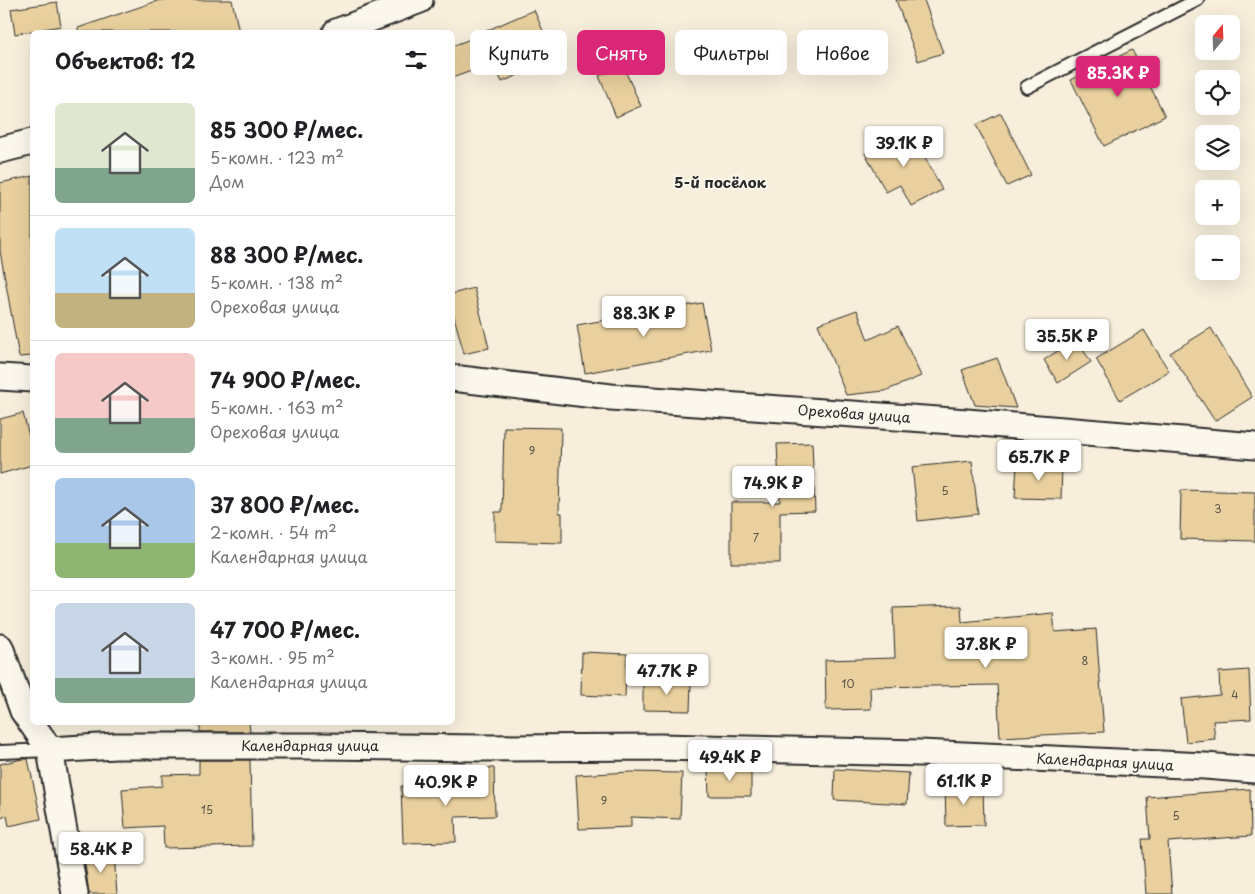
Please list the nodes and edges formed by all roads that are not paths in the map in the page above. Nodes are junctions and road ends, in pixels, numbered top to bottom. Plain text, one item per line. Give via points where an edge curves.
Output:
1 (420, 0) edge
2 (1196, 0) edge
3 (341, 30) edge
4 (1027, 87) dead end
5 (30, 142) edge
6 (0, 150) edge
7 (0, 377) edge
8 (455, 378) edge
9 (30, 379) edge
10 (1255, 446) edge
11 (0, 647) edge
12 (30, 721) edge
13 (33, 725) edge
14 (50, 750) junction
15 (0, 752) edge
16 (1255, 770) edge
17 (75, 894) edge

1 - 3 street
2 - 4 lane
5 - 6 street
7 - 9 street
8 - 10 street, Ореховая улица via 611,397
11 - 12 street via 23,711
13 - 14 street
14 - 15 lane
14 - 16 street, Календарная улица via 116,746 669,748 920,753
14 - 17 street

